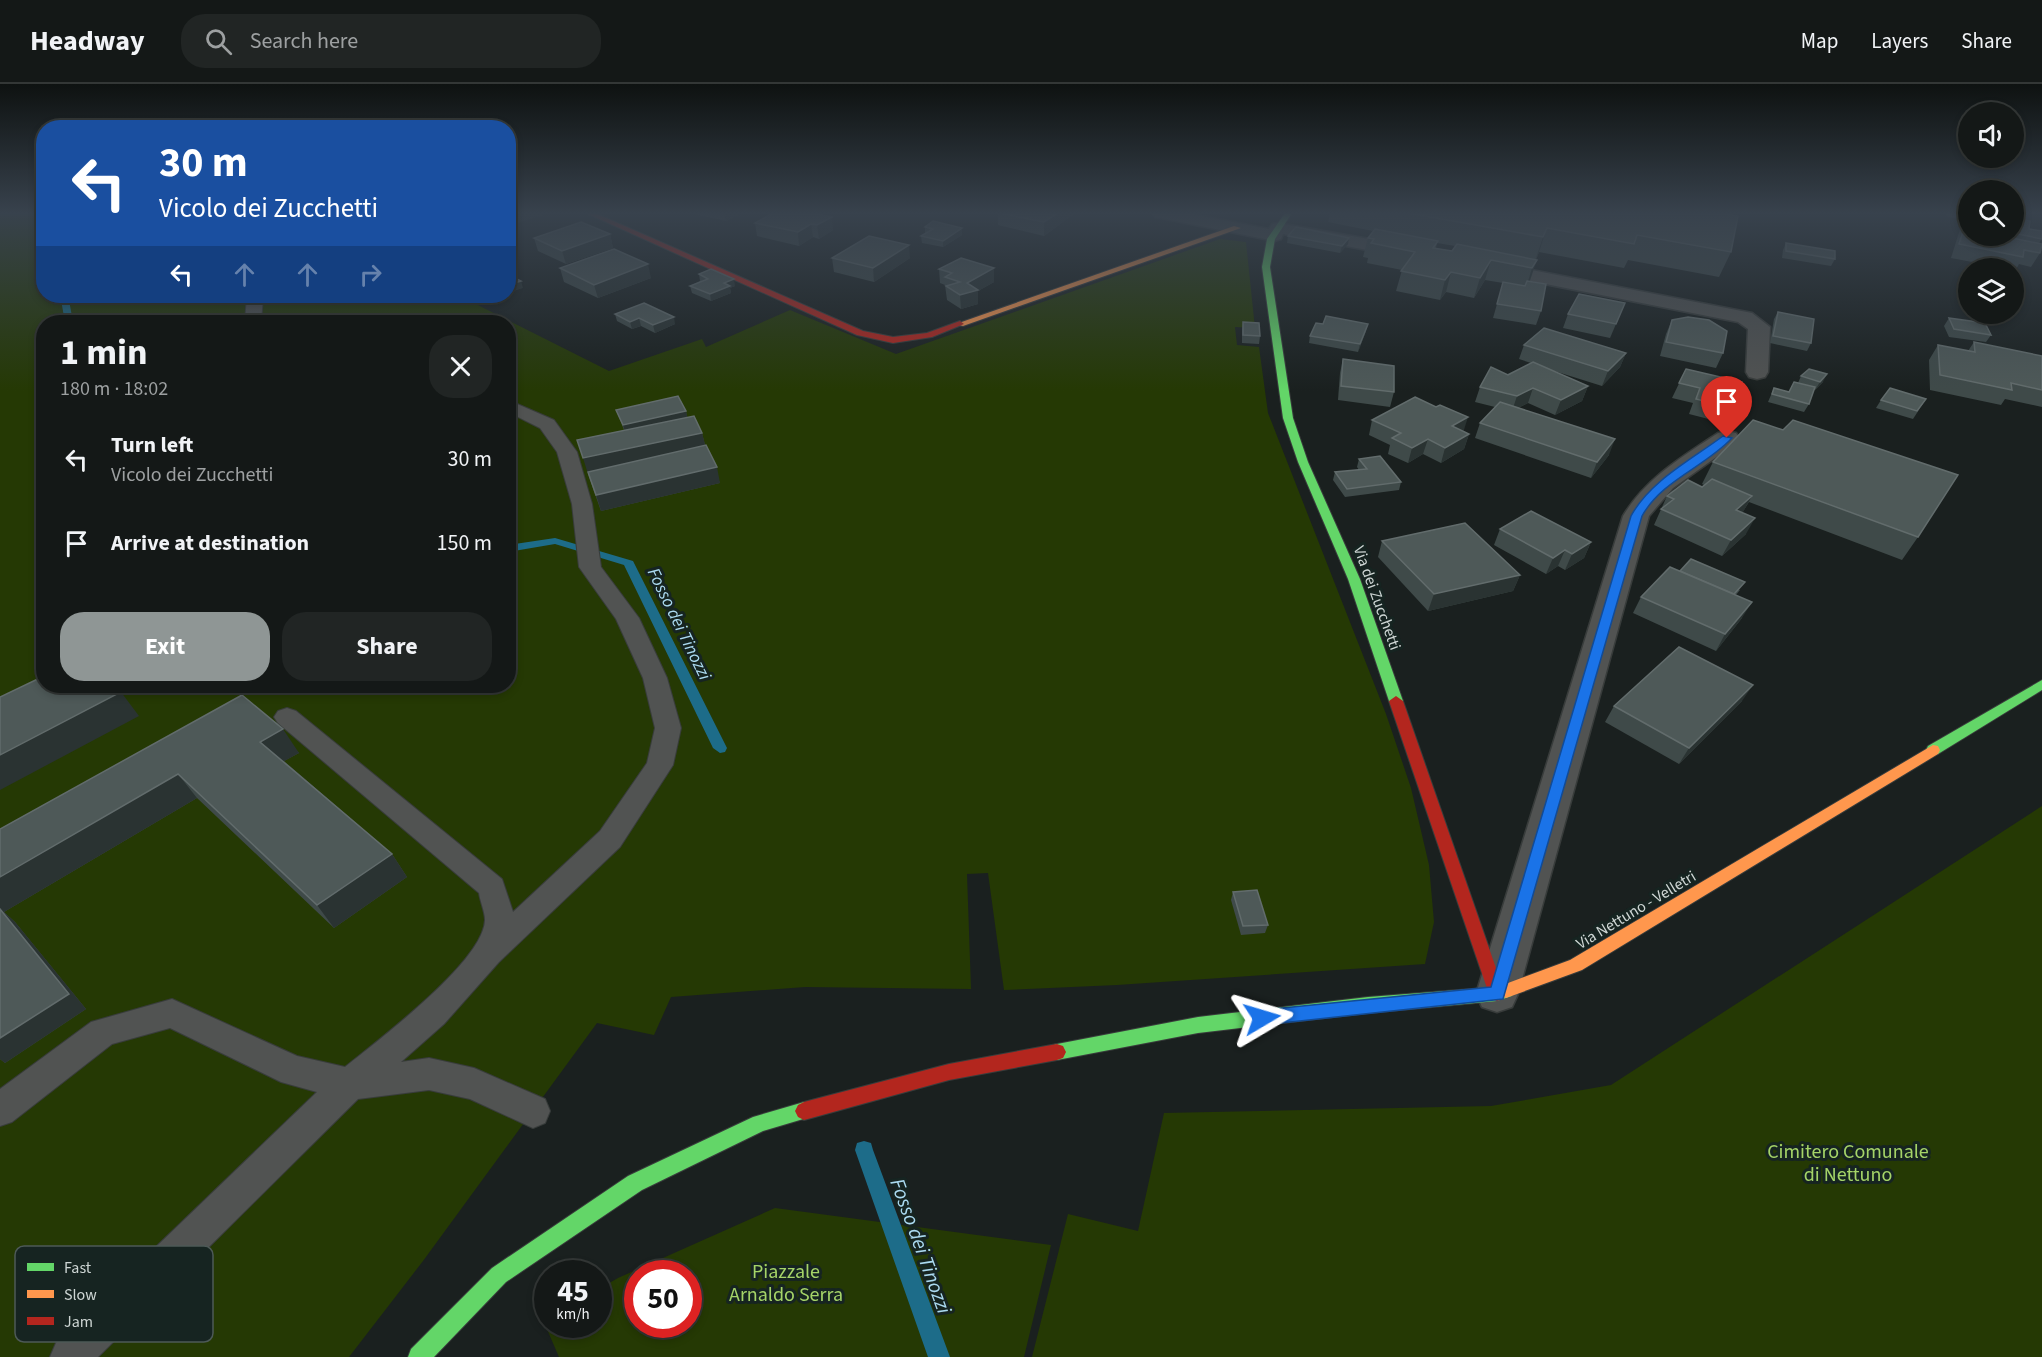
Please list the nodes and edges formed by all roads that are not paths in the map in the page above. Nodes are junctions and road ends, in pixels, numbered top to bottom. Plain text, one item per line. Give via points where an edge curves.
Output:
1 (724, 272) edge
2 (1109, 272) edge
3 (1267, 272) edge
4 (1514, 272) edge
5 (1757, 372) dead end
6 (516, 409) edge
7 (1727, 438) dead end
8 (2042, 684) edge
9 (287, 717) dead end
10 (486, 957) junction
11 (1497, 994) junction
12 (351, 1084) junction
13 (0, 1110) edge
14 (533, 1111) dead end
15 (181, 1246) edge
16 (85, 1342) edge
17 (70, 1357) edge
18 (419, 1357) edge

1 - 2 street via 860,333 893,340 929,335
3 - 11 street, Via dei Zucchetti via 1292,432 1354,579
4 - 5 street via 1745,317 1760,327
6 - 10 lane via 547,424 567,452 582,504 590,567 627,618 655,678 668,728 660,765 610,839
7 - 11 street via 1660,487 1636,516
8 - 11 street, Via Nettuno - Velletri via 1576,965
9 - 10 lane via 492,887 501,921
10 - 12 lane via 433,1014
11 - 18 street, Via Nettuno - Velletri via 1198,1025 949,1072 760,1123 635,1183 499,1275
12 - 13 lane via 293,1071 172,1013 103,1032
12 - 14 lane via 429,1074 474,1084
12 - 15 lane
16 - 17 lane

